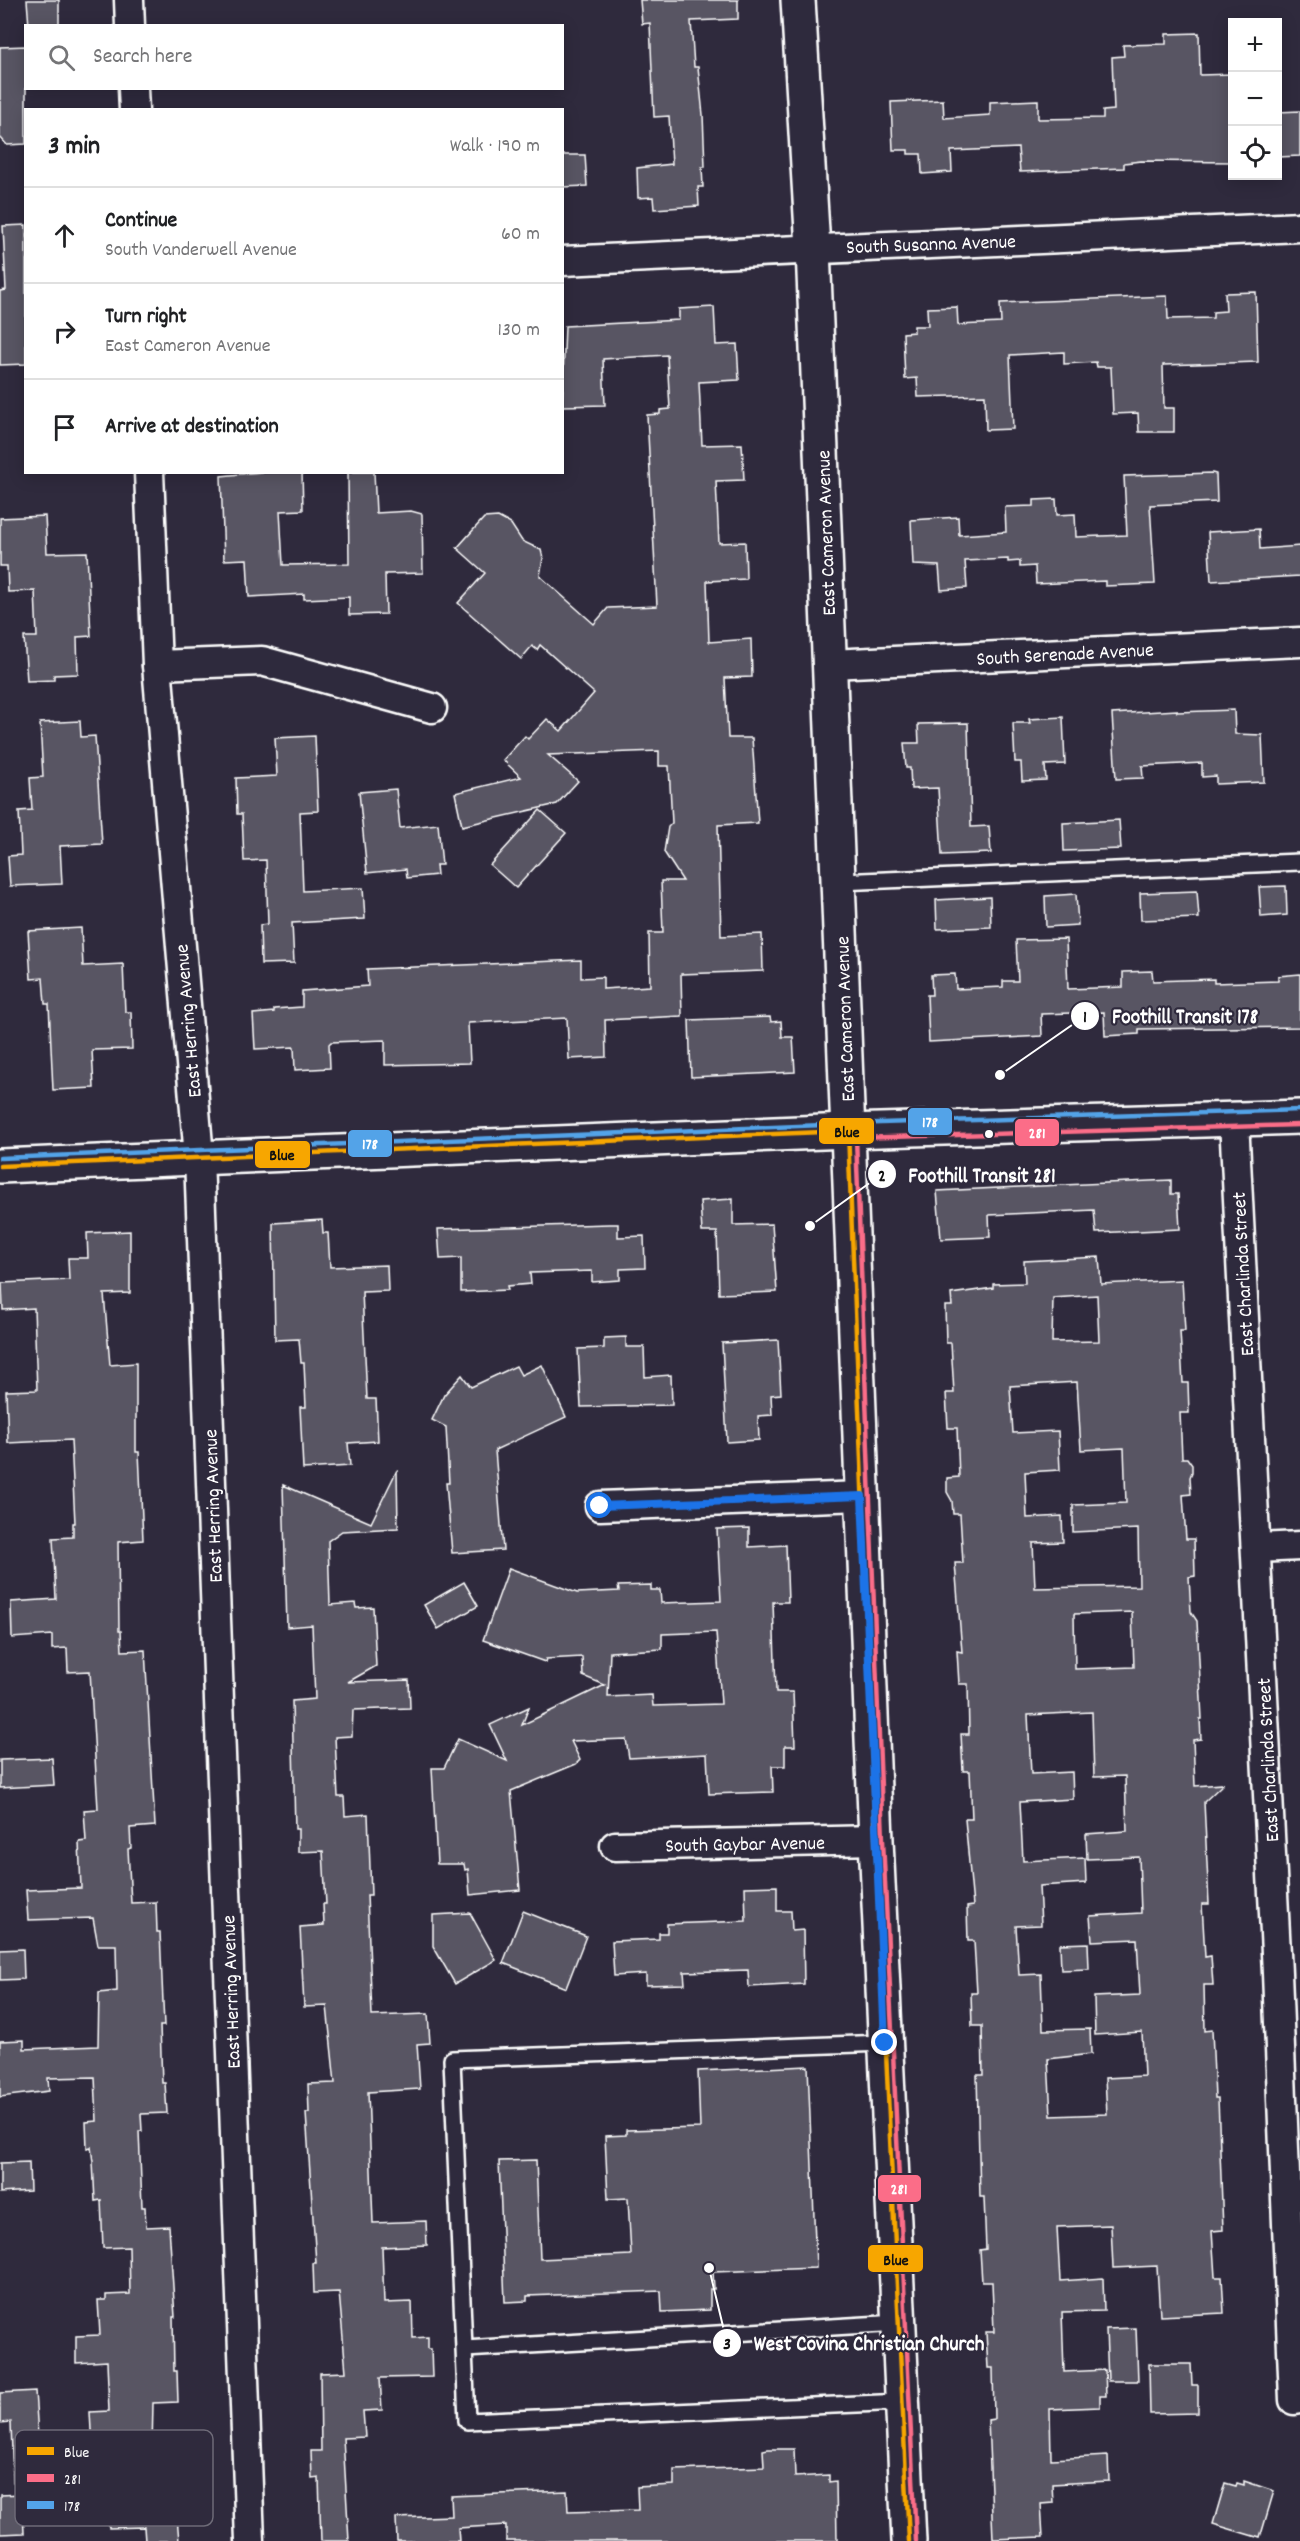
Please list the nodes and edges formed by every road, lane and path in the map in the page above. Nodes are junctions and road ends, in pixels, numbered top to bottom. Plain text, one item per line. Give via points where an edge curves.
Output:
1 (129, 0) edge
2 (798, 0) edge
3 (130, 24) edge
4 (133, 90) edge
5 (134, 108) edge
6 (1300, 227) edge
7 (813, 248) junction
8 (564, 261) edge
9 (149, 474) edge
10 (1300, 642) edge
11 (830, 664) junction
12 (157, 665) junction
13 (432, 708) dead end
14 (1300, 862) edge
15 (838, 882) junction
16 (1300, 1117) edge
17 (1234, 1120) junction
18 (848, 1131) junction
19 (199, 1157) junction
20 (0, 1166) edge
21 (862, 1496) junction
22 (600, 1506) dead end
23 (1300, 1546) edge
24 (1256, 1548) junction
25 (876, 1840) junction
26 (615, 1846) dead end
27 (1288, 1972) edge
28 (885, 2043) junction
29 (899, 2323) junction
30 (465, 2349) junction
31 (1297, 2400) edge
32 (903, 2402) junction
33 (250, 2541) edge
34 (909, 2541) edge

1 - 3 street
2 - 7 main road, East Cameron Avenue
4 - 5 street
6 - 7 street, South Susanna Avenue
7 - 8 street, South Susanna Avenue
7 - 11 main road, East Cameron Avenue
9 - 12 street, East Herring Avenue
10 - 11 street, South Serenade Avenue
11 - 15 main road, East Cameron Avenue
12 - 13 street via 261,661
12 - 19 street, East Herring Avenue
14 - 15 lane
15 - 18 main road, East Cameron Avenue
16 - 17 main road
17 - 18 main road
17 - 24 street, East Charlinda Street
18 - 19 main road
18 - 21 main road, East Cameron Avenue
19 - 20 main road
19 - 33 street, East Herring Avenue
21 - 22 street
21 - 25 main road, East Cameron Avenue
23 - 24 street
24 - 27 street, East Charlinda Street
25 - 26 street, South Gaybar Avenue
25 - 28 main road, East Cameron Avenue
27 - 31 street, East Charlinda Street
28 - 29 main road, East Cameron Avenue
28 - 30 lane via 452,2059
29 - 30 lane
29 - 32 main road, East Cameron Avenue
30 - 32 lane via 467,2421
32 - 34 main road, East Cameron Avenue

